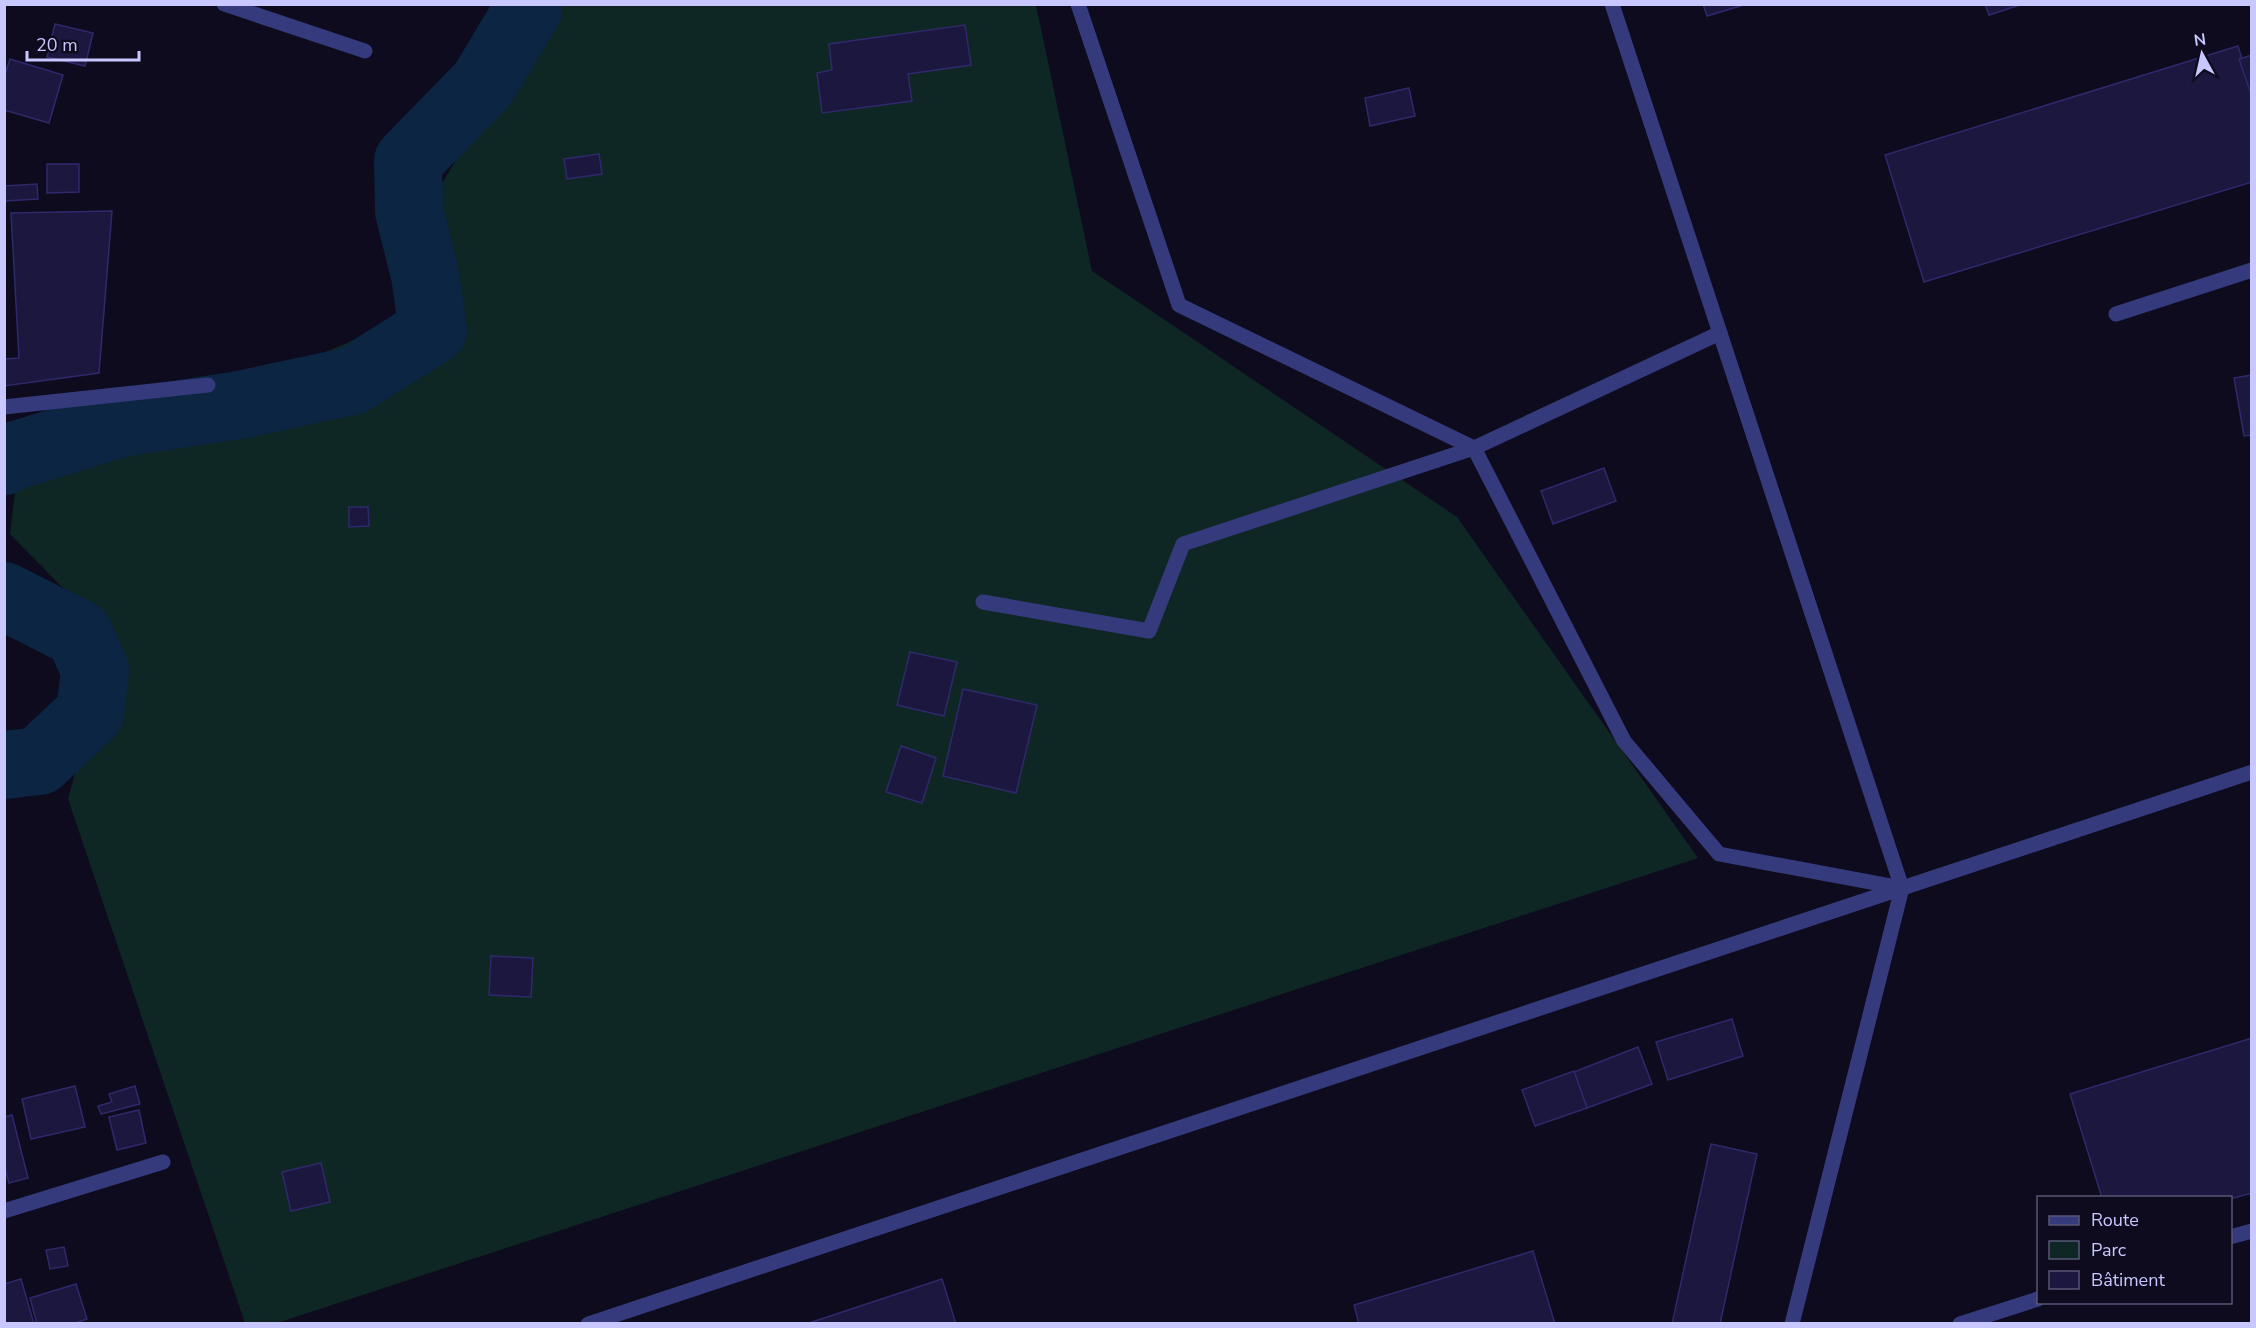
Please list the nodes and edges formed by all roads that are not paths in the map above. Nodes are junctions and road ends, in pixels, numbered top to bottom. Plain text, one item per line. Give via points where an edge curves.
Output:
1 (224, 4) edge
2 (1078, 4) edge
3 (1612, 4) edge
4 (365, 51) dead end
5 (2252, 270) edge
6 (2116, 314) dead end
7 (1720, 333) junction
8 (208, 385) dead end
9 (4, 407) edge
10 (1474, 448) junction
11 (983, 602) dead end
12 (2252, 772) edge
13 (1902, 888) junction
14 (163, 1162) dead end
15 (4, 1211) edge
16 (2252, 1231) edge
17 (2232, 1236) edge
18 (2037, 1299) edge
19 (588, 1323) edge
20 (1792, 1323) edge
21 (1960, 1323) edge

1 - 4 street
2 - 10 street via 1179,305
3 - 7 street
5 - 6 street
7 - 10 street
7 - 13 street
8 - 9 street
10 - 11 street via 1183,544 1149,631
10 - 13 street via 1624,741 1719,854
12 - 13 street
13 - 19 street
13 - 20 street
14 - 15 street
16 - 17 street
18 - 21 street

